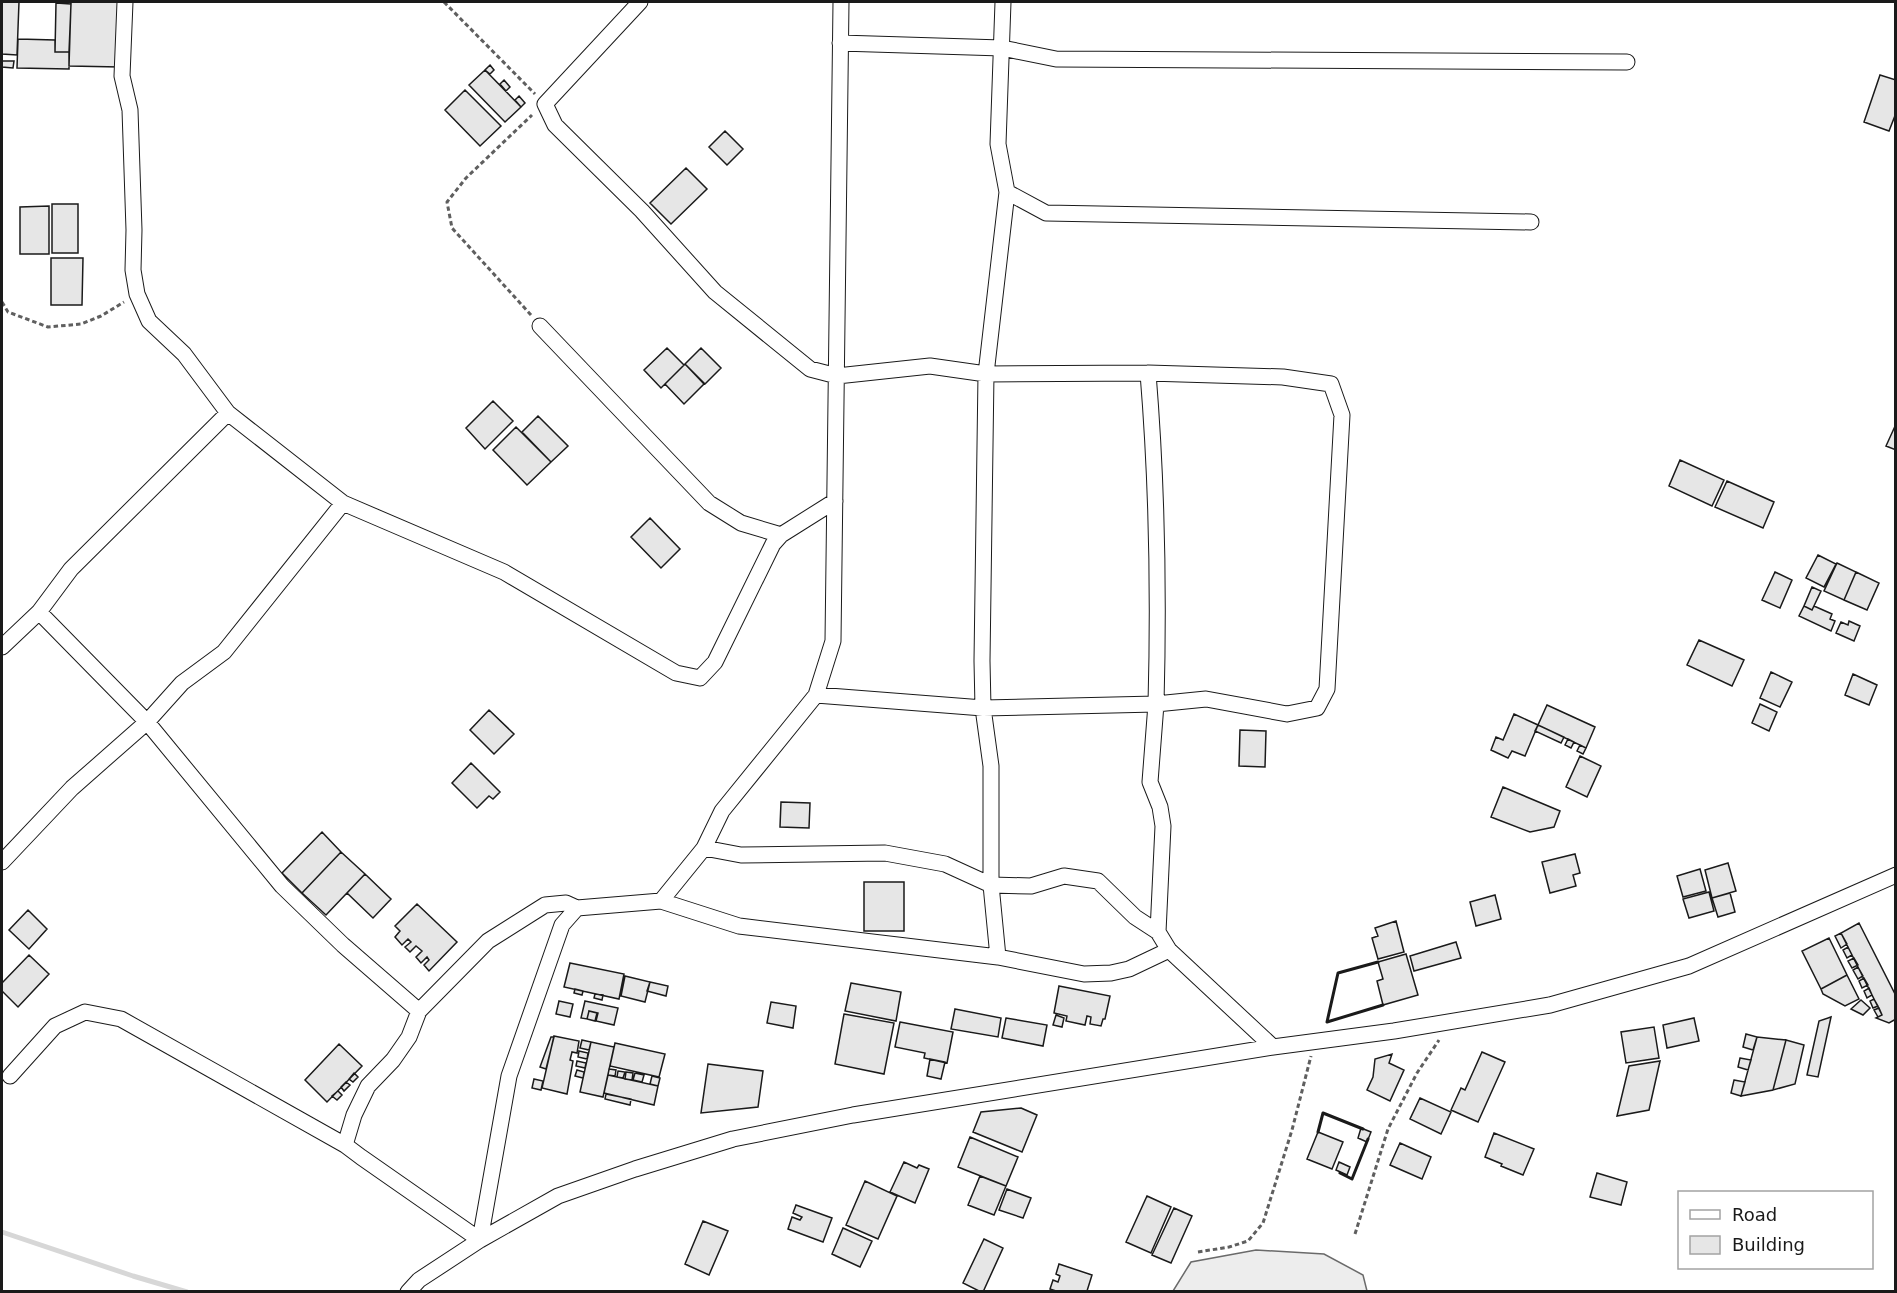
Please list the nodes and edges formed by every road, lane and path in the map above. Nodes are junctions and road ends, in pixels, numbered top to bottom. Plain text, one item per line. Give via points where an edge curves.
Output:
1 (125, 2) edge
2 (444, 2) edge
3 (640, 2) edge
4 (841, 2) edge
5 (1003, 2) edge
6 (840, 43) junction
7 (1002, 48) junction
8 (1627, 62) dead end
9 (545, 104) junction
10 (1007, 192) junction
11 (1531, 222) dead end
12 (137, 294) junction
13 (2, 302) edge
14 (540, 326) joint
15 (1148, 373) junction
16 (986, 374) junction
17 (837, 376) junction
18 (228, 413) junction
19 (835, 501) junction
20 (343, 503) junction
21 (781, 535) junction
22 (39, 612) junction
23 (2, 647) edge
24 (816, 695) junction
25 (1156, 704) junction
26 (983, 708) junction
27 (147, 722) junction
28 (704, 848) junction
29 (2, 862) edge
30 (1896, 875) edge
31 (991, 885) junction
32 (661, 901) junction
33 (577, 908) junction
34 (1158, 932) junction
35 (1169, 950) junction
36 (998, 957) junction
37 (419, 1011) junction
38 (1452, 1021) junction
39 (1315, 1043) junction
40 (1273, 1047) junction
41 (10, 1076) dead end
42 (345, 1145) junction
43 (1355, 1234) dead end
44 (480, 1240) junction
45 (1198, 1252) dead end
46 (408, 1292) edge

1 - 12 street via 122,76 130,110 133,270
2 - 9 path
3 - 9 street
4 - 6 street
5 - 7 street
6 - 7 street
6 - 17 street
7 - 8 street via 1056,59
7 - 10 street via 998,144
9 - 14 path via 466,178 447,202 452,228
9 - 17 street via 555,125 715,291 810,369
10 - 11 street via 1046,213
10 - 16 street
12 - 13 path via 81,324 48,327 8,312
12 - 18 street via 149,321 184,354
14 - 21 street via 709,503 741,523
15 - 16 street
15 - 25 street via 1155,453
15 - 25 street via 1283,377 1332,384 1342,415 1327,689 1317,708 1287,714 1206,699
16 - 17 street via 930,366
16 - 26 street
17 - 19 street
18 - 20 street
18 - 22 street via 71,569
19 - 21 street
19 - 24 street via 833,641
20 - 21 street via 504,572 676,673 700,678 715,662
20 - 27 street via 224,652 183,683
22 - 23 street
22 - 27 street
24 - 26 street
24 - 28 street via 722,811
25 - 26 street
25 - 34 street via 1150,782 1163,825
26 - 31 street via 990,766
27 - 29 street via 72,788
27 - 37 street via 282,886
28 - 31 street via 741,855 885,852 945,864
28 - 32 street
30 - 38 street via 1689,966 1550,1005
31 - 34 street via 1031,886 1064,876 1098,881 1134,917
31 - 36 street
32 - 33 street
32 - 36 street via 739,926
33 - 37 street via 566,903 545,905 488,941
33 - 44 street via 562,925 509,1076
34 - 35 street
35 - 36 street via 1111,973 1084,974
35 - 40 street
37 - 42 street via 409,1037 368,1086
38 - 39 street
38 - 43 path via 1417,1073 1388,1129
39 - 40 street
39 - 45 path via 1263,1223 1248,1241
40 - 44 street via 853,1115 733,1139 558,1196
41 - 42 street via 55,1026 85,1012 121,1019
42 - 44 street
44 - 46 street

